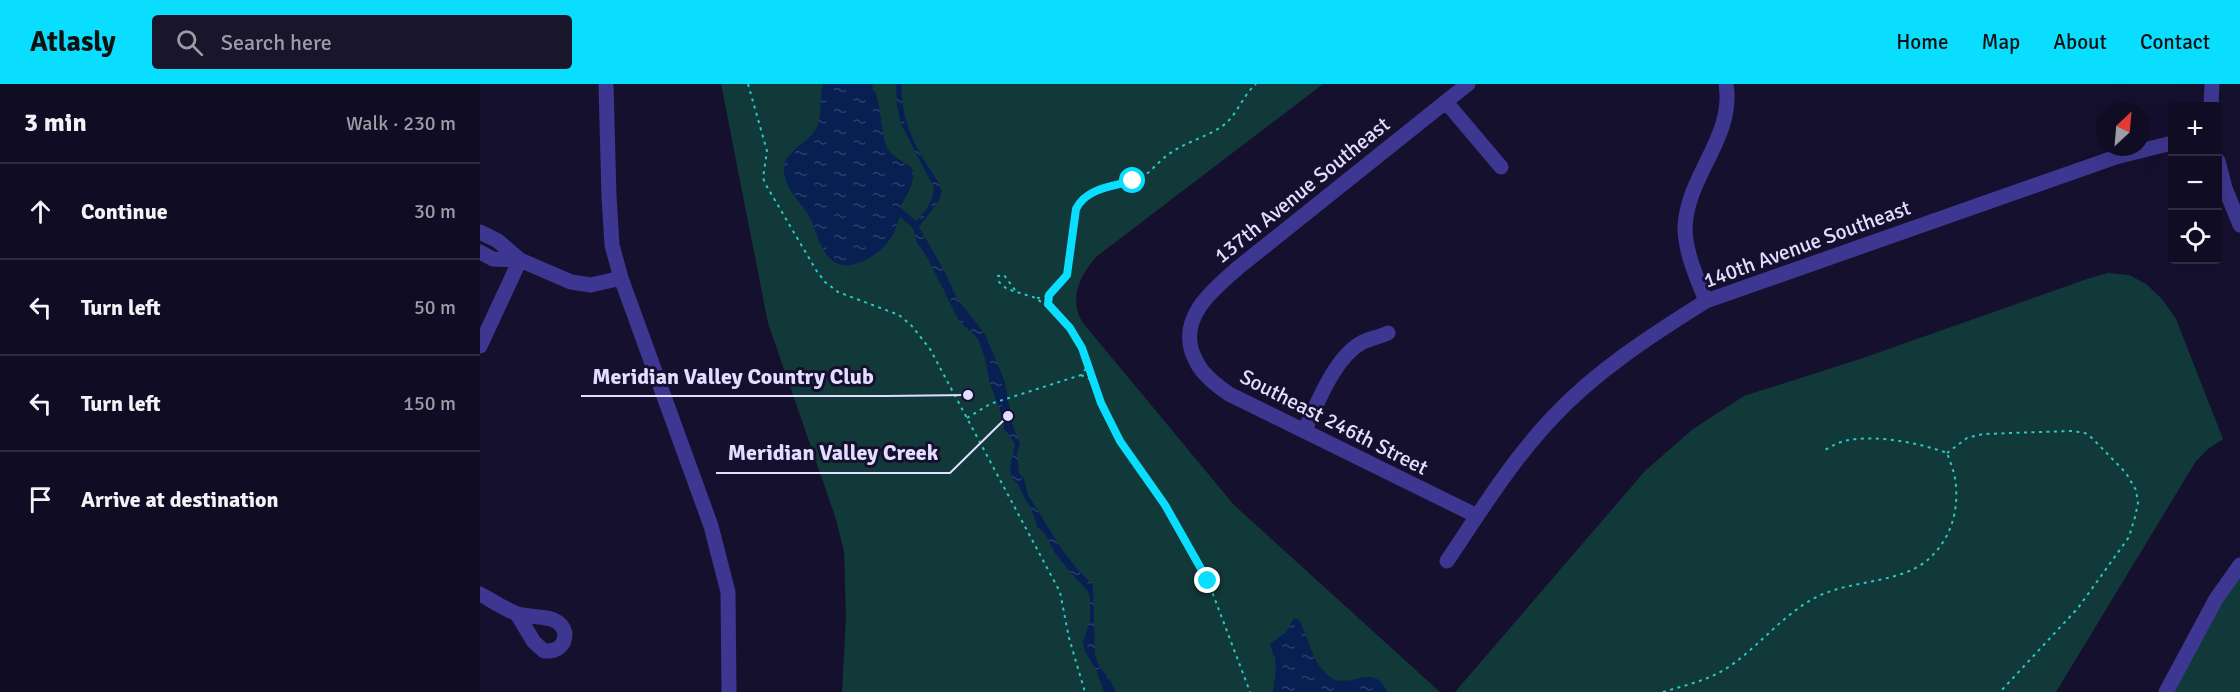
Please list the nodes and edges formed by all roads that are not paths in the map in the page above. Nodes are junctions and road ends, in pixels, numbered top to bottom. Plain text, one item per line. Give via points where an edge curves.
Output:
1 (606, 84) edge
2 (1468, 84) edge
3 (1726, 84) edge
4 (2212, 84) edge
5 (1446, 102) junction
6 (2211, 102) edge
7 (2168, 144) edge
8 (1501, 166) dead end
9 (2222, 178) edge
10 (2240, 225) edge
11 (480, 232) edge
12 (480, 252) edge
13 (520, 260) junction
14 (621, 278) junction
15 (1706, 301) junction
16 (1388, 333) dead end
17 (480, 346) edge
18 (1190, 346) joint
19 (1304, 431) junction
20 (1477, 516) junction
21 (1447, 561) dead end
22 (2240, 565) edge
23 (480, 594) edge
24 (517, 614) dead end
25 (729, 692) edge
26 (2166, 692) edge

1 - 14 street via 612,245
2 - 5 street, 137th Avenue Southeast
3 - 15 street via 1725,118 1695,184 1685,230 1691,264
4 - 6 street
5 - 8 street
5 - 18 street, 137th Avenue Southeast via 1220,284 1194,316
7 - 15 street, 140th Avenue Southeast via 2116,157
9 - 10 street
11 - 13 street
12 - 13 street via 494,259
13 - 14 street via 581,284
13 - 17 street
14 - 25 street via 711,526 728,592
15 - 20 street, 140th Avenue Southeast via 1599,373 1553,417
16 - 19 street via 1360,344 1346,356
18 - 19 street, Southeast 246th Street via 1206,376 1229,394
19 - 20 street, Southeast 246th Street
20 - 21 street, 140th Avenue Southeast
22 - 26 street via 2216,599
23 - 24 street

